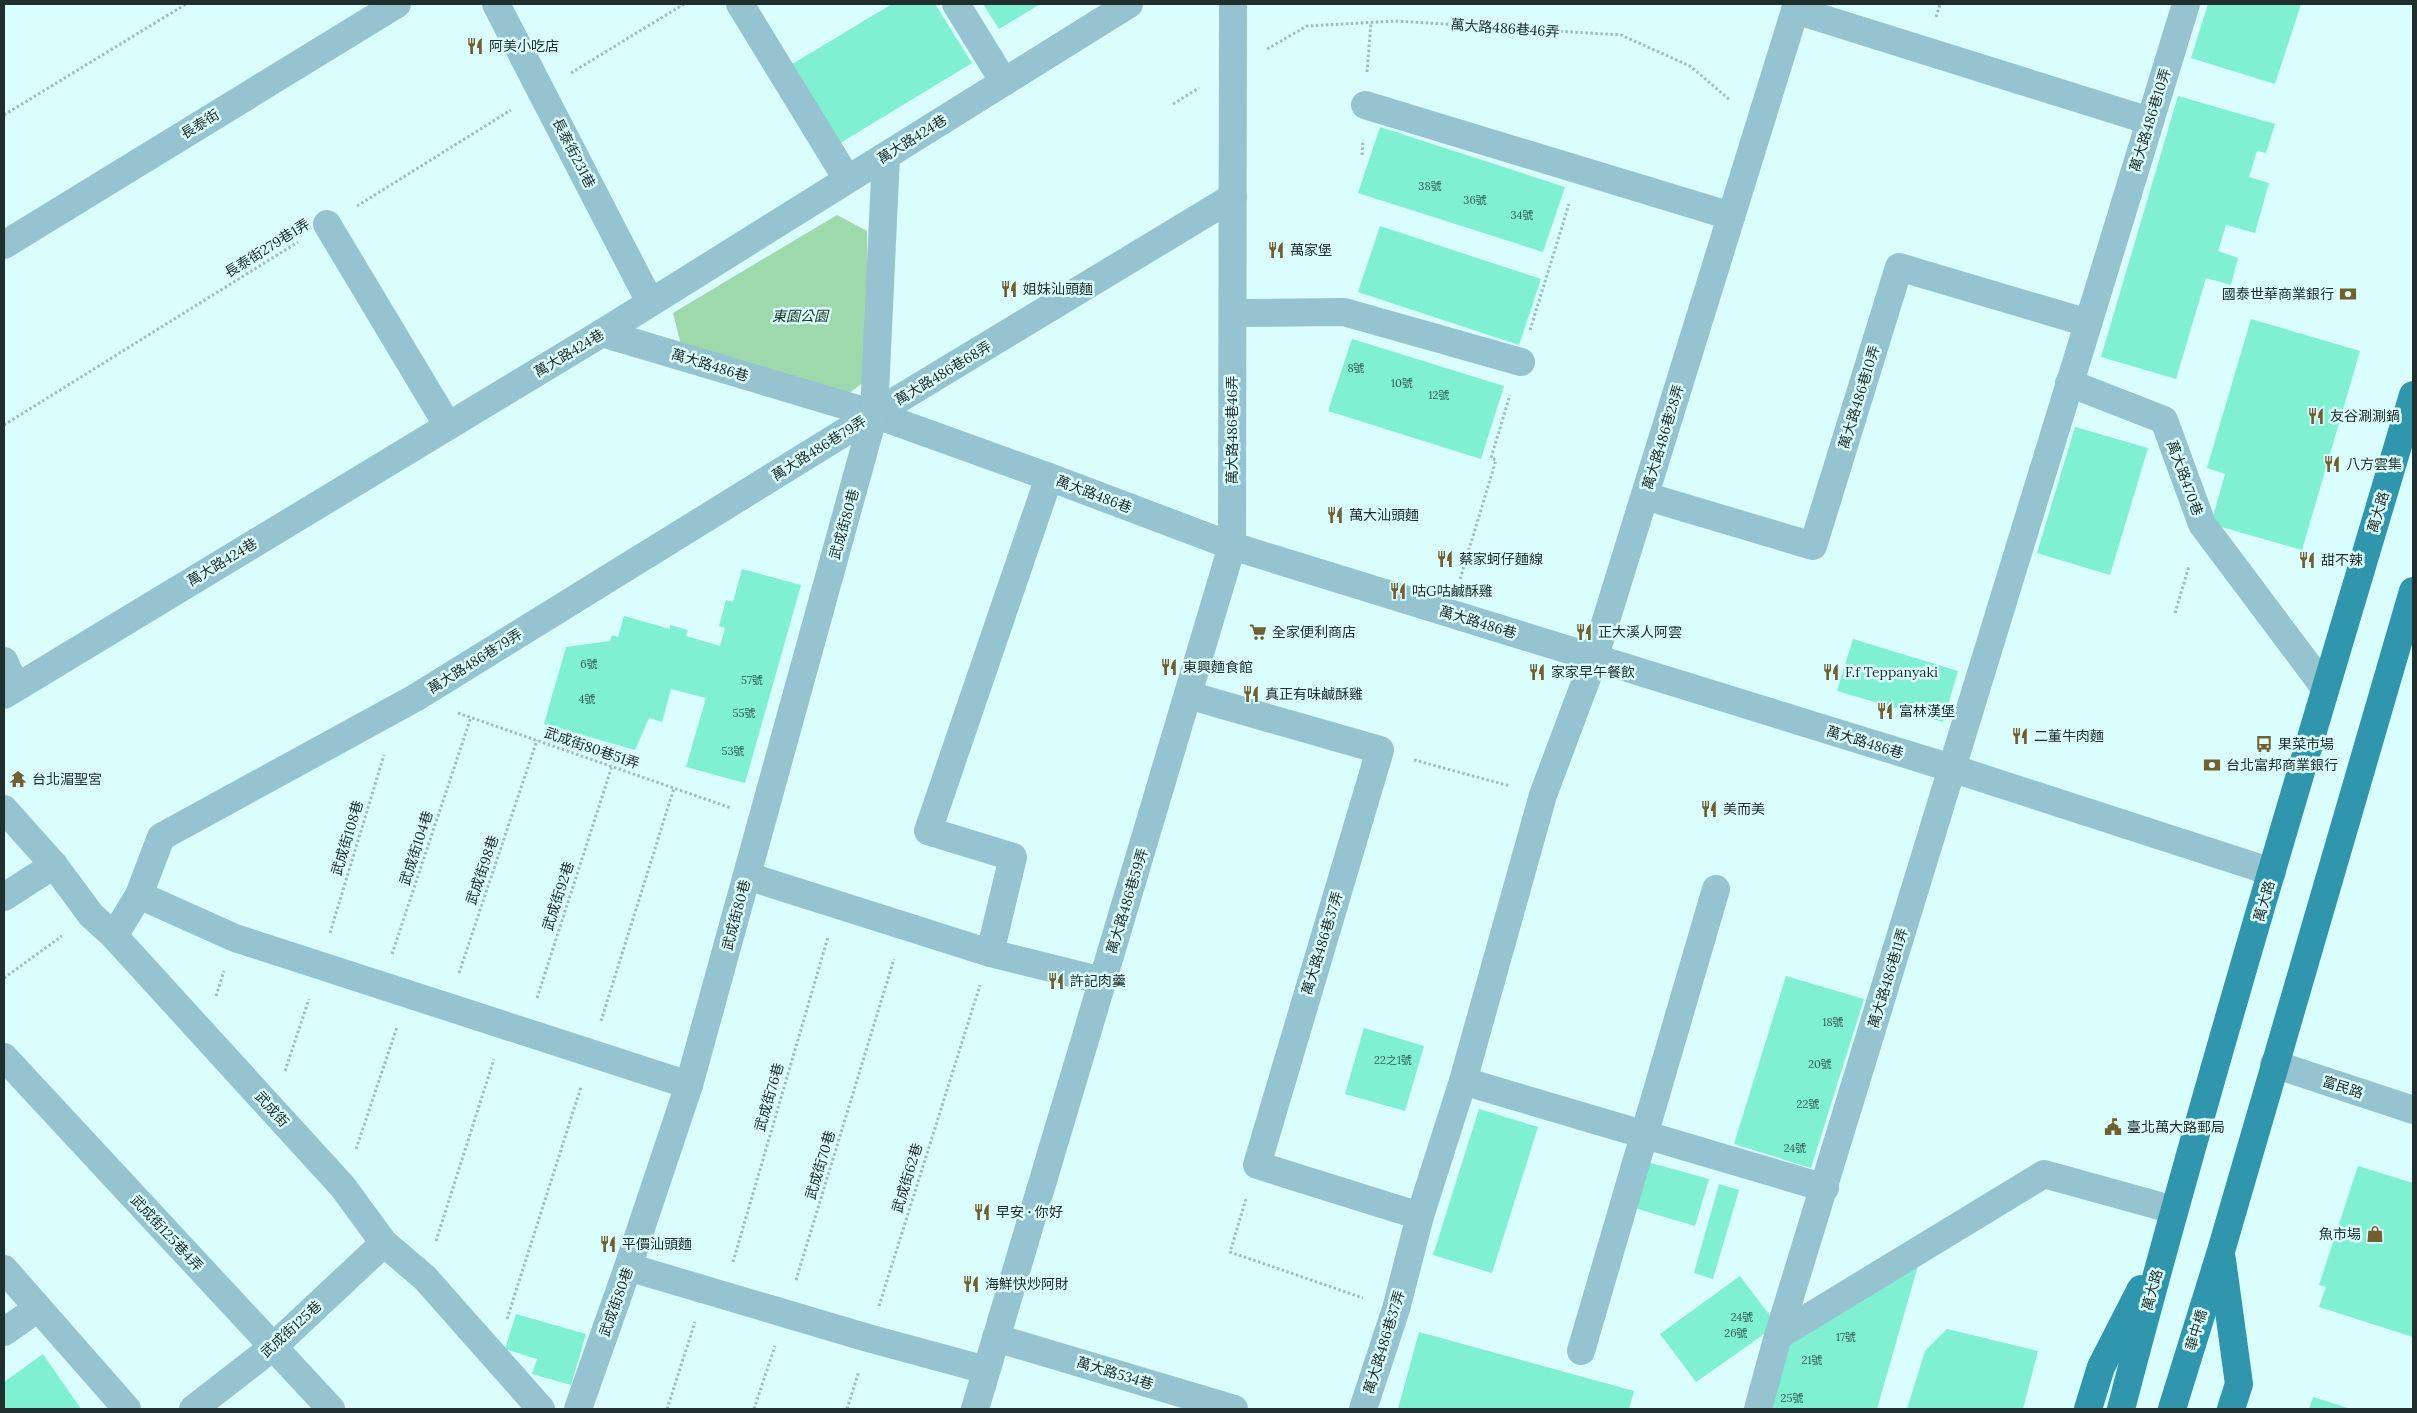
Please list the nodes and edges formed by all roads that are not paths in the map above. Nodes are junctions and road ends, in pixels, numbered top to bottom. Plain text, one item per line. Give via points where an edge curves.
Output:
1 (396, 4) edge
2 (496, 4) edge
3 (740, 4) edge
4 (956, 4) edge
5 (1129, 4) edge
6 (1233, 4) edge
7 (2186, 4) edge
8 (1796, 7) edge
9 (1004, 82) junction
10 (1365, 105) dead end
11 (2150, 121) junction
12 (886, 156) junction
13 (847, 179) junction
14 (1233, 197) junction
15 (1731, 216) junction
16 (327, 224) road end
17 (4, 245) edge
18 (650, 302) junction
19 (1233, 313) junction
20 (2088, 323) junction
21 (602, 333) junction
22 (1521, 362) road end
23 (2069, 383) junction
24 (2413, 395) edge
25 (874, 414) junction
26 (448, 426) junction
27 (1049, 477) junction
28 (1645, 496) junction
29 (1232, 546) junction
30 (2413, 591) edge
31 (1594, 659) junction
32 (4, 661) edge
33 (2325, 688) junction
34 (10, 691) edge
35 (1188, 695) junction
36 (1951, 768) junction
37 (4, 809) edge
38 (54, 865) junction
39 (2272, 872) junction
40 (747, 876) junction
41 (1716, 889) dead end
42 (139, 895) junction
43 (4, 897) edge
44 (114, 936) junction
45 (990, 953) junction
46 (1103, 981) junction
47 (4, 1057) edge
48 (2274, 1064) junction
49 (1463, 1081) junction
50 (689, 1085) junction
51 (2413, 1110) edge
52 (1643, 1134) junction
53 (1825, 1188) junction
54 (2174, 1210) junction
55 (1420, 1216) junction
56 (2165, 1241) junction
57 (384, 1243) junction
58 (2221, 1251) junction
59 (628, 1268) junction
60 (4, 1269) edge
61 (38, 1308) junction
62 (4, 1332) edge
63 (1778, 1336) junction
64 (996, 1338) junction
65 (274, 1347) junction
66 (1581, 1351) dead end
67 (986, 1370) junction
68 (126, 1409) edge
69 (193, 1409) edge
70 (331, 1409) edge
71 (541, 1409) edge
72 (578, 1409) edge
73 (975, 1409) edge
74 (1234, 1409) edge
75 (1363, 1409) edge
76 (1758, 1409) edge
77 (2088, 1409) edge
78 (2121, 1409) edge
79 (2172, 1409) edge
80 (2231, 1409) edge

1 - 17 street, 長泰街
2 - 18 street, 長泰街231巷
3 - 13 street
4 - 9 street
5 - 9 street, 萬大路424巷
6 - 14 street, 萬大路486巷46弄
7 - 11 street, 萬大路486巷10弄
8 - 11 street
8 - 15 street, 萬大路486巷28弄
9 - 12 street, 萬大路424巷
10 - 15 street
11 - 20 street, 萬大路486巷10弄
12 - 13 street, 萬大路424巷
12 - 25 street, 萬大路486巷68弄
13 - 18 street, 萬大路424巷
14 - 19 street, 萬大路486巷46弄
14 - 25 street, 萬大路486巷68弄
15 - 28 street, 萬大路486巷28弄
16 - 26 street
18 - 21 street, 萬大路424巷
19 - 22 street via 1344,312
19 - 29 street, 萬大路486巷46弄
20 - 23 street, 萬大路486巷10弄
20 - 28 street, 萬大路486巷10弄 via 1900,267 1813,546
21 - 25 street, 萬大路486巷
21 - 26 street, 萬大路424巷
23 - 33 street, 萬大路470巷 via 2164,420 2202,524
23 - 36 street, 萬大路486巷10弄
24 - 33 main road, 萬大路
25 - 27 street, 萬大路486巷
25 - 40 street, 武成街80巷
25 - 42 street, 萬大路486巷79弄 via 415,698 161,836
26 - 34 street, 萬大路424巷
27 - 29 street, 萬大路486巷
27 - 45 street via 928,831 1014,857
28 - 31 street, 萬大路486巷28弄
29 - 31 street, 萬大路486巷
29 - 35 street, 萬大路486巷59弄
30 - 48 main road
31 - 36 street, 萬大路486巷
31 - 49 street, 萬大路486巷37弄 via 1543,796
32 - 34 street
33 - 39 main road, 萬大路
35 - 46 street, 萬大路486巷59弄
35 - 55 street, 萬大路486巷37弄 via 1380,750 1257,1165
36 - 39 street, 萬大路486巷
36 - 53 street, 萬大路486巷11弄
37 - 38 street, 武成街
38 - 43 street
38 - 44 street, 武成街 via 91,915
39 - 54 main road, 萬大路
40 - 45 street
40 - 50 street, 武成街80巷
41 - 52 street
42 - 44 street, 萬大路486巷79弄
42 - 50 street via 235,938
44 - 57 street, 武成街 via 343,1187
45 - 46 street
46 - 64 street, 萬大路486巷59弄
47 - 65 street, 武成街125巷4弄
48 - 51 street, 富民路
48 - 58 main road
49 - 52 street
49 - 55 street, 萬大路486巷37弄
50 - 59 street, 武成街80巷
52 - 53 street
52 - 66 street
53 - 63 street, 萬大路486巷11弄
54 - 56 main road, 萬大路
54 - 63 street via 2044,1174
55 - 75 street, 萬大路486巷37弄 via 1396,1309
56 - 77 main road via 2101,1367
56 - 78 main road, 萬大路
57 - 65 street, 武成街125巷
57 - 71 street, 武成街 via 425,1278
58 - 79 main road, 華中橋
58 - 80 main road via 2239,1384
59 - 67 street
59 - 72 street, 武成街80巷
60 - 61 street
61 - 62 street
61 - 68 street
63 - 76 street, 萬大路486巷11弄
64 - 67 street, 萬大路486巷59弄
64 - 74 street, 萬大路534巷
65 - 69 street, 武成街125巷
65 - 70 street, 武成街125巷4弄
67 - 73 street, 萬大路486巷59弄

